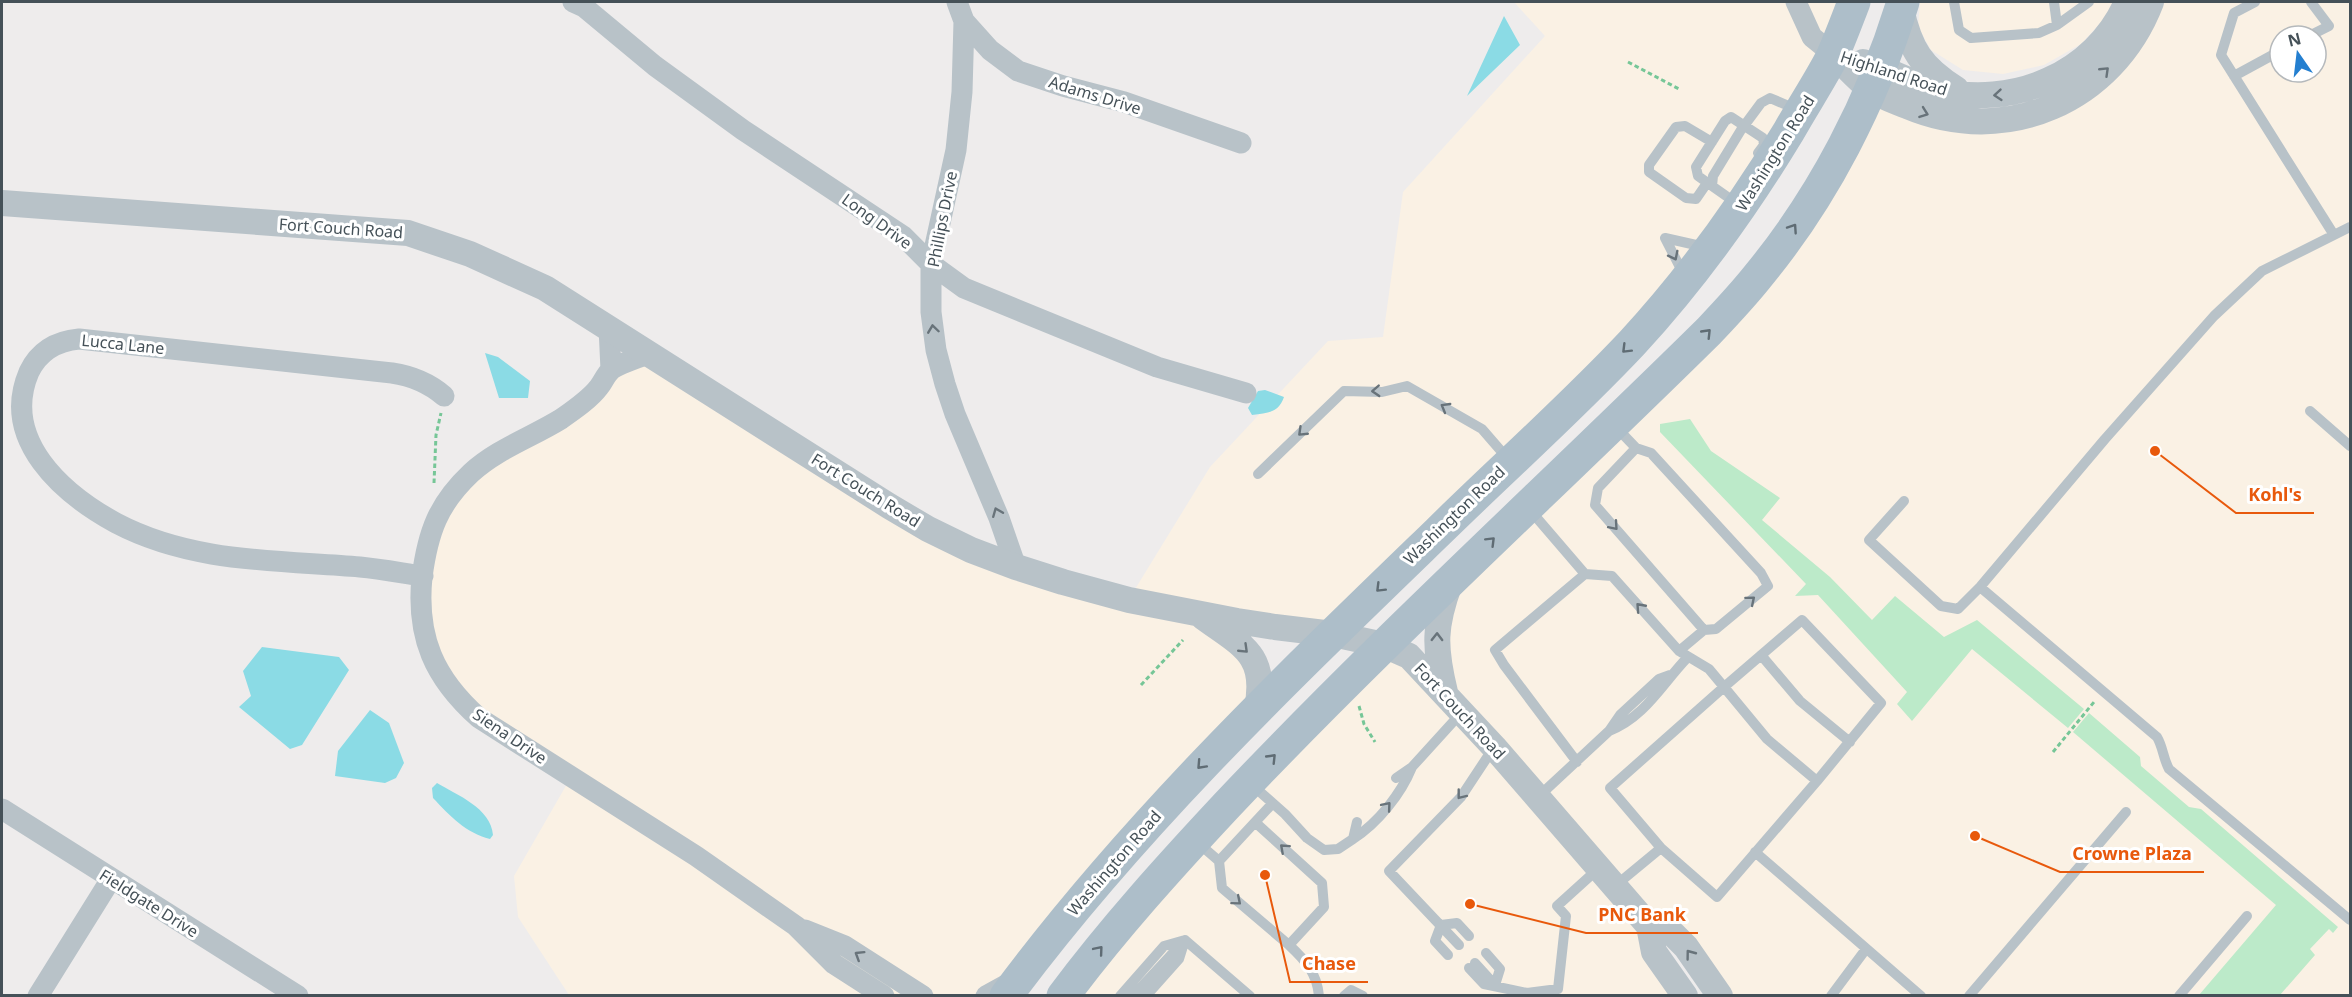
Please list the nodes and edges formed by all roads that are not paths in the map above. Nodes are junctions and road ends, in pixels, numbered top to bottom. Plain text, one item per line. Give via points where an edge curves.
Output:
1 (573, 2) edge
2 (1796, 2) edge
3 (1854, 2) edge
4 (1954, 2) edge
5 (2054, 2) edge
6 (2089, 2) edge
7 (2127, 2) edge
8 (2151, 2) edge
9 (2255, 2) edge
10 (2311, 2) edge
11 (1902, 5) edge
12 (960, 11) edge
13 (2327, 24) edge
14 (2057, 25) junction
15 (1833, 54) junction
16 (2268, 58) edge
17 (2234, 76) junction
18 (1875, 78) junction
19 (1961, 93) junction
20 (1801, 111) junction
21 (1745, 125) junction
22 (1712, 142) junction
23 (1241, 143) dead end
24 (1752, 162) dead end
25 (1710, 184) junction
26 (1735, 198) junction
27 (2, 203) edge
28 (2350, 227) edge
29 (2334, 235) junction
30 (1711, 249) junction
31 (932, 264) junction
32 (1686, 280) junction
33 (609, 327) junction
34 (651, 353) junction
35 (610, 370) junction
36 (1246, 393) dead end
37 (444, 396) road end
38 (2310, 411) dead end
39 (1613, 424) junction
40 (2350, 446) edge
41 (1636, 448) junction
42 (1510, 461) junction
43 (1258, 474) dead end
44 (1904, 501) dead end
45 (1527, 507) junction
46 (1016, 567) junction
47 (1585, 573) junction
48 (423, 576) junction
49 (1450, 583) junction
50 (1980, 587) junction
51 (1198, 613) junction
52 (1704, 630) junction
53 (1333, 634) junction
54 (1384, 645) junction
55 (1683, 654) junction
56 (1761, 655) junction
57 (1724, 687) junction
58 (1445, 693) junction
59 (1257, 708) junction
60 (1462, 712) junction
61 (1850, 742) junction
62 (1494, 747) junction
63 (1577, 762) junction
64 (1412, 767) junction
65 (1395, 778) dead end
66 (1817, 781) junction
67 (1249, 782) junction
68 (1538, 797) junction
69 (1272, 804) junction
70 (2, 809) edge
71 (2126, 812) dead end
72 (1358, 822) dead end
73 (1256, 823) junction
74 (1353, 839) junction
75 (1194, 840) junction
76 (1660, 848) junction
77 (1755, 852) junction
78 (1219, 861) junction
79 (1607, 877) junction
80 (111, 879) junction
81 (2247, 916) dead end
82 (2350, 920) edge
83 (1441, 925) junction
84 (796, 926) junction
85 (1649, 926) junction
86 (1185, 940) junction
87 (1289, 945) junction
88 (1866, 949) junction
89 (1495, 985) junction
90 (1012, 987) edge
91 (916, 991) edge
92 (1560, 992) edge
93 (38, 996) edge
94 (298, 996) edge
95 (884, 996) edge
96 (942, 996) edge
97 (986, 996) edge
98 (1063, 996) edge
99 (1120, 996) edge
100 (1133, 996) edge
101 (1146, 996) edge
102 (1250, 996) edge
103 (1319, 996) edge
104 (1344, 996) edge
105 (1363, 996) edge
106 (1685, 996) edge
107 (1720, 996) edge
108 (1831, 996) edge
109 (1921, 996) edge
110 (1969, 996) edge
111 (2179, 996) edge

1 - 31 street, Long Drive via 743,130 903,236
2 - 15 street via 1812,37
3 - 15 main road, Washington Road
4 - 14 lane via 1959,30 1971,38 2038,33
5 - 14 lane
6 - 14 lane
7 -> 19 street, Highland Road via 2103,41 2063,74 2012,94
18 -> 8 street, Highland Road via 1935,117 1980,122 2043,111 2089,86 2110,67 2131,43
9 - 17 lane via 2234,13 2221,55
10 - 13 lane
11 - 18 main road
11 - 19 street via 1909,41 1920,61
12 - 23 street, Adams Drive via 990,50 1018,70
12 - 31 street, Phillips Drive via 962,92 956,150
15 - 18 street, Highland Road
15 - 20 main road, Washington Road
16 - 17 lane
17 - 29 lane
18 - 19 street, Highland Road
39 -> 18 main road via 1709,331 1759,275 1829,172
20 - 21 lane via 1770,98
20 - 26 main road, Washington Road
21 - 22 lane via 1731,117
21 - 24 lane via 1763,138 1764,145
21 - 25 lane
22 - 25 lane via 1696,167 1698,176
22 - 25 lane via 1685,126 1676,126 1648,165 1649,172 1686,198 1696,199
25 - 26 lane
26 - 30 main road, Washington Road
27 - 33 street, Fort Couch Road via 408,233 470,254 545,288
28 - 29 lane
29 - 50 lane via 2262,271 2214,315
30 - 32 main road, Washington Road
30 -> 32 lane via 1665,238
31 - 36 street, Long Drive via 964,288 1157,367
46 -> 31 street, Phillips Drive via 945,384 931,312
32 -> 42 main road, Washington Road via 1632,343
33 - 34 street, Fort Couch Road
33 - 35 street
34 - 35 street
34 - 46 street, Fort Couch Road via 928,529
35 - 48 street, Siena Drive via 581,404 484,462 459,486 447,500 427,540
37 - 48 street, Lucca Lane via 415,378 392,373 79,339 51,347 35,361 19,404 25,436 50,475 87,505 138,533 224,557
38 - 40 lane
39 - 41 lane
39 - 45 main road
41 -> 52 lane via 1598,488 1596,505
52 -> 41 lane via 1716,630 1768,586 1761,573 1651,453
42 -> 43 lane via 1482,429 1407,386 1382,392 1344,391
42 -> 53 main road, Washington Road
44 - 50 lane via 1869,540 1941,606 1958,609
45 - 47 lane
49 -> 45 main road
46 - 51 street, Fort Couch Road via 1130,600
55 -> 47 lane via 1612,576
47 - 63 lane via 1495,650
48 - 84 street, Siena Drive via 420,608 426,640 439,670 468,708
49 - 54 main road
58 -> 49 street via 1436,637
50 - 82 lane via 2157,737 2169,768
51 - 53 street, Fort Couch Road
51 -> 59 street via 1247,650 1256,664 1261,677
52 - 55 lane
53 - 54 street, Fort Couch Road
53 - 59 main road, Washington Road
54 - 58 street, Fort Couch Road via 1409,656
67 -> 54 main road
55 - 57 lane via 1709,669
55 - 63 lane via 1670,675 1659,679 1620,715
56 - 57 lane
56 - 61 lane via 1800,701
56 - 61 lane via 1802,620 1881,703
57 - 66 lane via 1767,739
57 - 76 lane via 1611,788
58 - 60 street, Fort Couch Road
59 -> 90 main road, Washington Road via 1137,834
60 - 62 street, Fort Couch Road
60 - 64 lane
61 - 66 lane
62 - 68 street, Fort Couch Road
62 -> 83 lane via 1461,797 1389,871
63 - 68 lane
64 - 65 lane
74 -> 64 lane via 1366,831 1405,785
66 - 77 lane
67 - 69 lane
67 - 75 main road
68 - 79 street, Fort Couch Road
69 - 73 lane
69 - 74 lane via 1324,850 1338,849
70 - 80 street, Fieldgate Drive
71 - 110 lane
72 - 74 lane
73 - 78 lane
87 -> 73 lane via 1324,907 1322,883
75 - 78 lane
98 -> 75 main road
76 - 77 lane via 1717,897
76 - 79 lane
77 - 88 lane
78 -> 87 lane via 1222,888
79 - 85 street, Fort Couch Road
79 - 92 lane via 1557,906 1566,916
80 - 93 street
80 - 94 street, Fieldgate Drive
81 - 111 lane
83 - 83 lane via 1440,937 1459,945 1452,927
91 -> 84 street, Siena Drive via 845,946
84 - 95 street, Siena Drive via 834,964
85 - 106 street, Fort Couch Road via 1654,952
107 -> 85 street, Fort Couch Road via 1673,934
86 - 99 lane via 1164,946
86 - 100 lane
86 - 101 lane via 1179,959
86 - 102 lane
87 - 103 lane via 1308,963 1318,982
88 - 108 lane
88 - 109 lane
89 - 89 lane via 1478,989 1475,963 1495,974
89 - 92 lane via 1527,993
90 - 97 street
91 - 96 street, Siena Drive
104 - 105 lane via 1351,990

